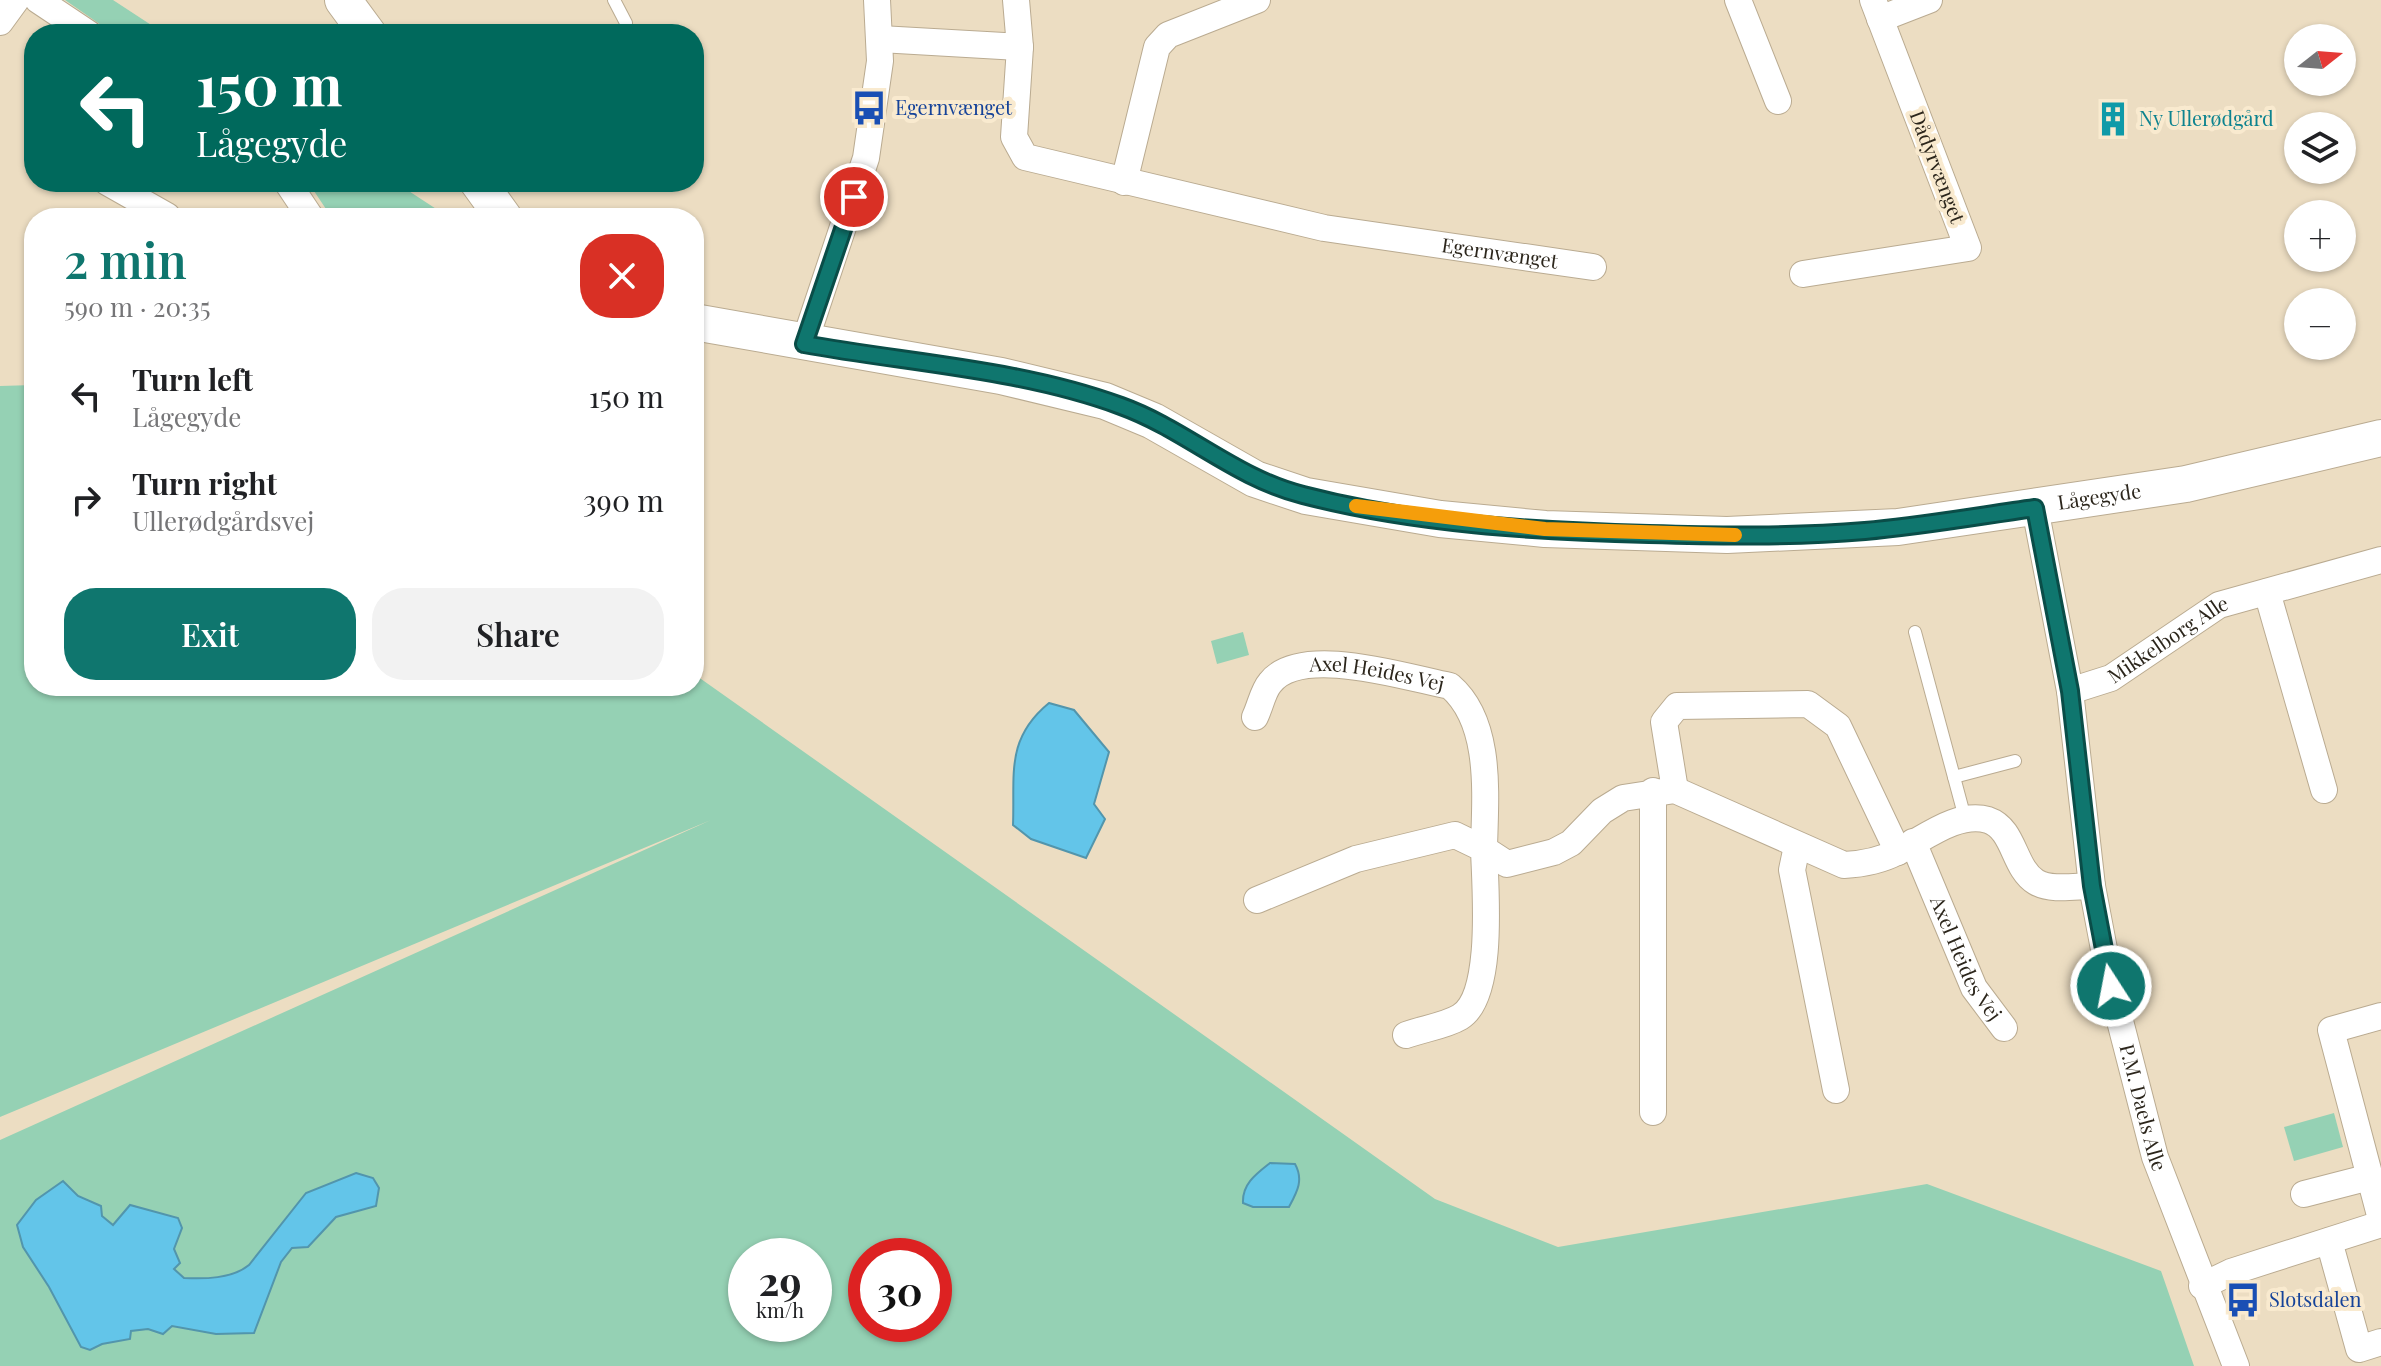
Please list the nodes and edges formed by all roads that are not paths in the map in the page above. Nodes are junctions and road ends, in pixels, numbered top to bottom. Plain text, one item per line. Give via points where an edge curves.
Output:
1 (16, 0) edge
2 (38, 0) edge
3 (343, 0) edge
4 (614, 0) edge
5 (877, 0) edge
6 (1016, 0) edge
7 (1257, 0) edge
8 (1738, 0) edge
9 (1929, 0) edge
10 (1877, 10) edge
11 (0, 22) edge
12 (626, 23) dead end
13 (74, 24) edge
14 (361, 24) edge
15 (880, 39) junction
16 (1020, 47) junction
17 (1778, 101) dead end
18 (1124, 182) junction
19 (130, 192) edge
20 (155, 208) edge
21 (1593, 267) dead end
22 (1803, 274) dead end
23 (704, 324) edge
24 (804, 344) junction
25 (2381, 438) edge
26 (2035, 508) junction
27 (2381, 560) edge
28 (2267, 592) junction
29 (1915, 632) dead end
30 (2070, 691) junction
31 (1255, 717) dead end
32 (2015, 761) dead end
33 (1954, 777) junction
34 (1664, 790) junction
35 (2324, 790) dead end
36 (1965, 818) junction
37 (1797, 846) junction
38 (1906, 847) junction
39 (1484, 849) junction
40 (2092, 886) junction
41 (1257, 900) dead end
42 (2381, 1016) edge
43 (2004, 1028) dead end
44 (1406, 1035) dead end
45 (1836, 1090) dead end
46 (1653, 1112) dead end
47 (2370, 1177) junction
48 (2304, 1194) dead end
49 (2381, 1222) edge
50 (2329, 1241) junction
51 (2202, 1286) junction
52 (2381, 1342) edge
53 (2236, 1366) edge

1 - 11 street
2 - 13 street
3 - 14 street
4 - 12 lane
5 - 15 street
6 - 16 street, Egernvænget
7 - 18 street via 1168,35 1157,47
8 - 17 street
9 - 10 street, Dådyrvænget
10 - 22 street, Dådyrvænget via 1968,248
15 - 16 street
15 - 24 street via 866,158
16 - 18 street, Egernvænget via 1014,137 1025,157
18 - 21 street, Egernvænget via 1324,228
19 - 20 street
23 - 24 street, Lågegyde
24 - 26 street, Lågegyde via 1001,376 1093,397 1138,413 1275,487 1440,519 1590,532 1792,534 1898,527
25 - 26 street, Lågegyde via 2212,479
26 - 30 street, P.M. Daels Alle
27 - 28 street, Mikkelborg Alle
28 - 30 street, Mikkelborg Alle via 2219,605 2111,678
28 - 35 street
29 - 33 lane
30 - 40 street, P.M. Daels Alle
31 - 39 street, Axel Heides Vej via 1270,683 1285,671 1318,661 1450,686 1466,699 1485,766
32 - 33 lane
33 - 36 lane
34 - 37 street
34 - 38 street, Axel Heides Vej via 1664,722 1677,706 1808,704 1838,726
34 - 39 street via 1623,798 1554,852 1507,864
34 - 46 street, Axel Heides Vej
36 - 38 street
36 - 40 street via 2001,828 2036,882
37 - 38 street via 1844,865 1868,864
37 - 45 street via 1792,870
38 - 43 street, Axel Heides Vej via 1974,988
39 - 41 street via 1455,835 1356,859
39 - 44 street, Axel Heides Vej via 1486,937 1477,995 1461,1017
40 - 51 street, P.M. Daels Alle via 2111,986 2155,1157
42 - 47 street via 2331,1030
47 - 48 street
47 - 49 street
49 - 50 street
50 - 51 street
50 - 52 street via 2359,1349
51 - 53 street, P.M. Daels Alle

